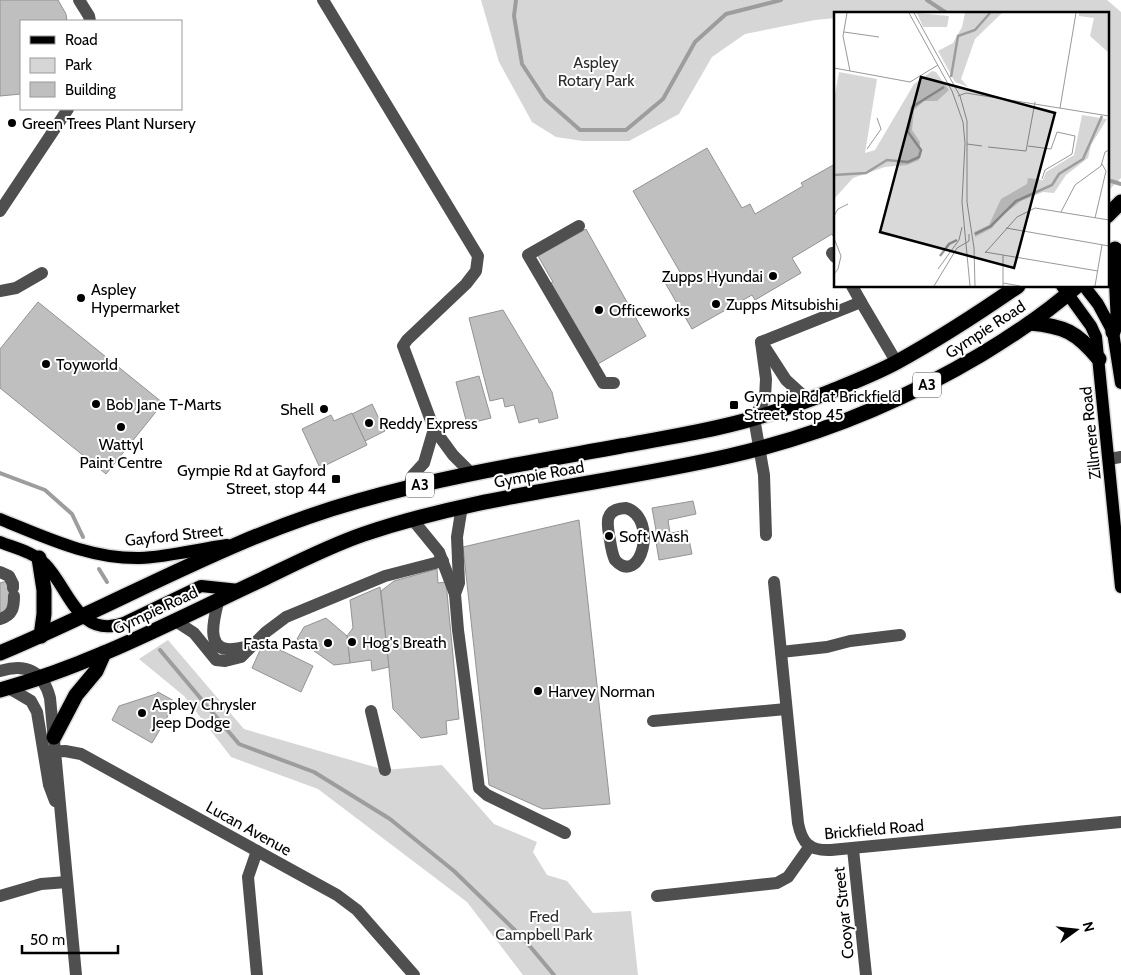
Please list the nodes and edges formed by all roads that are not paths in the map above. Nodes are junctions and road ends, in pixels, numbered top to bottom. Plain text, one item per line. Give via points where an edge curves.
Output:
1 (79, 0) edge
2 (323, 0) edge
3 (90, 20) edge
4 (67, 110) edge
5 (1121, 202) edge
6 (0, 211) edge
7 (1108, 215) edge
8 (579, 226) dead end
9 (1114, 250) edge
10 (42, 273) dead end
11 (853, 288) edge
12 (1015, 288) edge
13 (1086, 288) edge
14 (1069, 289) edge
15 (0, 291) edge
16 (861, 302) junction
17 (1030, 323) junction
18 (1114, 332) junction
19 (761, 342) junction
20 (1098, 359) junction
21 (897, 362) junction
22 (614, 383) dead end
23 (1121, 383) edge
24 (808, 400) junction
25 (754, 418) junction
26 (434, 429) junction
27 (758, 449) junction
28 (1115, 458) edge
29 (472, 474) junction
30 (409, 487) junction
31 (462, 506) junction
32 (0, 519) edge
33 (412, 519) junction
34 (766, 535) dead end
35 (0, 542) edge
36 (239, 544) junction
37 (39, 558) junction
38 (443, 561) junction
39 (1120, 564) edge
40 (0, 572) edge
41 (774, 582) dead end
42 (1121, 587) edge
43 (239, 590) junction
44 (455, 594) junction
45 (219, 598) junction
46 (82, 616) junction
47 (0, 619) edge
48 (174, 620) junction
49 (900, 635) dead end
50 (41, 636) junction
51 (251, 646) junction
52 (781, 652) junction
53 (0, 653) edge
54 (104, 653) junction
55 (0, 671) edge
56 (40, 678) junction
57 (4, 689) edge
58 (786, 709) junction
59 (371, 711) dead end
60 (653, 721) dead end
61 (51, 747) junction
62 (385, 770) dead end
63 (1121, 822) edge
64 (565, 833) dead end
65 (810, 846) junction
66 (853, 849) junction
67 (257, 851) junction
68 (67, 882) junction
69 (0, 896) edge
70 (657, 896) dead end
71 (76, 975) edge
72 (257, 975) edge
73 (414, 975) edge
74 (866, 975) edge

1 - 3 street
2 - 26 street via 478,256 476,271 466,284 403,346
4 - 6 street
5 - 7 highway
8 - 22 street via 528,255 603,384
9 - 18 highway via 1118,314
10 - 15 street via 16,288
11 - 16 street
12 - 21 highway, Gympie Road / A3 via 960,326
13 - 18 main road
14 - 17 highway, Gympie Road / A3
14 - 20 main road, Zillmere Road via 1092,326
16 - 19 street
16 - 21 street
17 - 20 highway via 1065,329 1084,341
17 - 27 highway, Gympie Road / A3 via 910,394 844,422
18 - 23 main road
19 - 24 street via 786,380
19 - 25 street via 765,398
20 - 28 main road, Zillmere Road
21 - 24 highway, Gympie Road / A3
24 - 25 highway, Gympie Road / A3
25 - 27 street
25 - 29 highway, Gympie Road / A3
26 - 29 street
26 - 30 street via 424,463 413,475
27 - 31 highway, Gympie Road / A3
27 - 34 street via 764,475
28 - 39 main road, Zillmere Road
29 - 30 highway, Gympie Road / A3
30 - 36 highway, Gympie Road / A3 via 337,507
31 - 33 highway, Gympie Road / A3
31 - 44 street via 457,537 459,583
32 - 36 main road, Gayford Street via 86,551 124,558 154,557
33 - 38 street
33 - 43 highway, Gympie Road / A3 via 362,534
35 - 37 main road
36 - 46 highway, Gympie Road / A3
37 - 46 main road via 55,574
37 - 50 highway via 44,590
38 - 44 street
38 - 51 street via 385,576 286,617
39 - 42 main road, Zillmere Road
40 - 47 street via 9,576 14,592 11,613
41 - 52 street, Brickfield Road
43 - 45 highway, Gympie Road / A3
43 - 46 main road via 201,586 112,627 99,625
44 - 64 street via 479,788
45 - 48 highway, Gympie Road / A3
45 - 51 street via 213,628 217,643 226,649
46 - 50 highway, Gympie Road / A3
48 - 51 street via 194,633 216,660 241,657
48 - 54 highway, Gympie Road / A3
49 - 52 street
50 - 53 highway, Gympie Road / A3
52 - 58 street, Brickfield Road
54 - 56 highway, Gympie Road / A3
54 - 61 highway via 96,671 76,695
55 - 56 street via 22,668
56 - 57 highway, Gympie Road / A3
56 - 61 street via 50,698
57 - 61 street via 27,698 35,707
58 - 60 street
58 - 65 street, Brickfield Road via 798,823 802,839
59 - 62 street
61 - 67 street, Lucan Avenue via 81,754
61 - 68 street via 49,785 60,815
63 - 66 street, Brickfield Road
65 - 66 street, Brickfield Road via 821,851
65 - 70 street via 788,877 776,883
66 - 74 street, Cooyar Street
67 - 72 street via 248,877
67 - 73 street, Lucan Avenue via 348,902
68 - 69 street via 41,884
68 - 71 street

